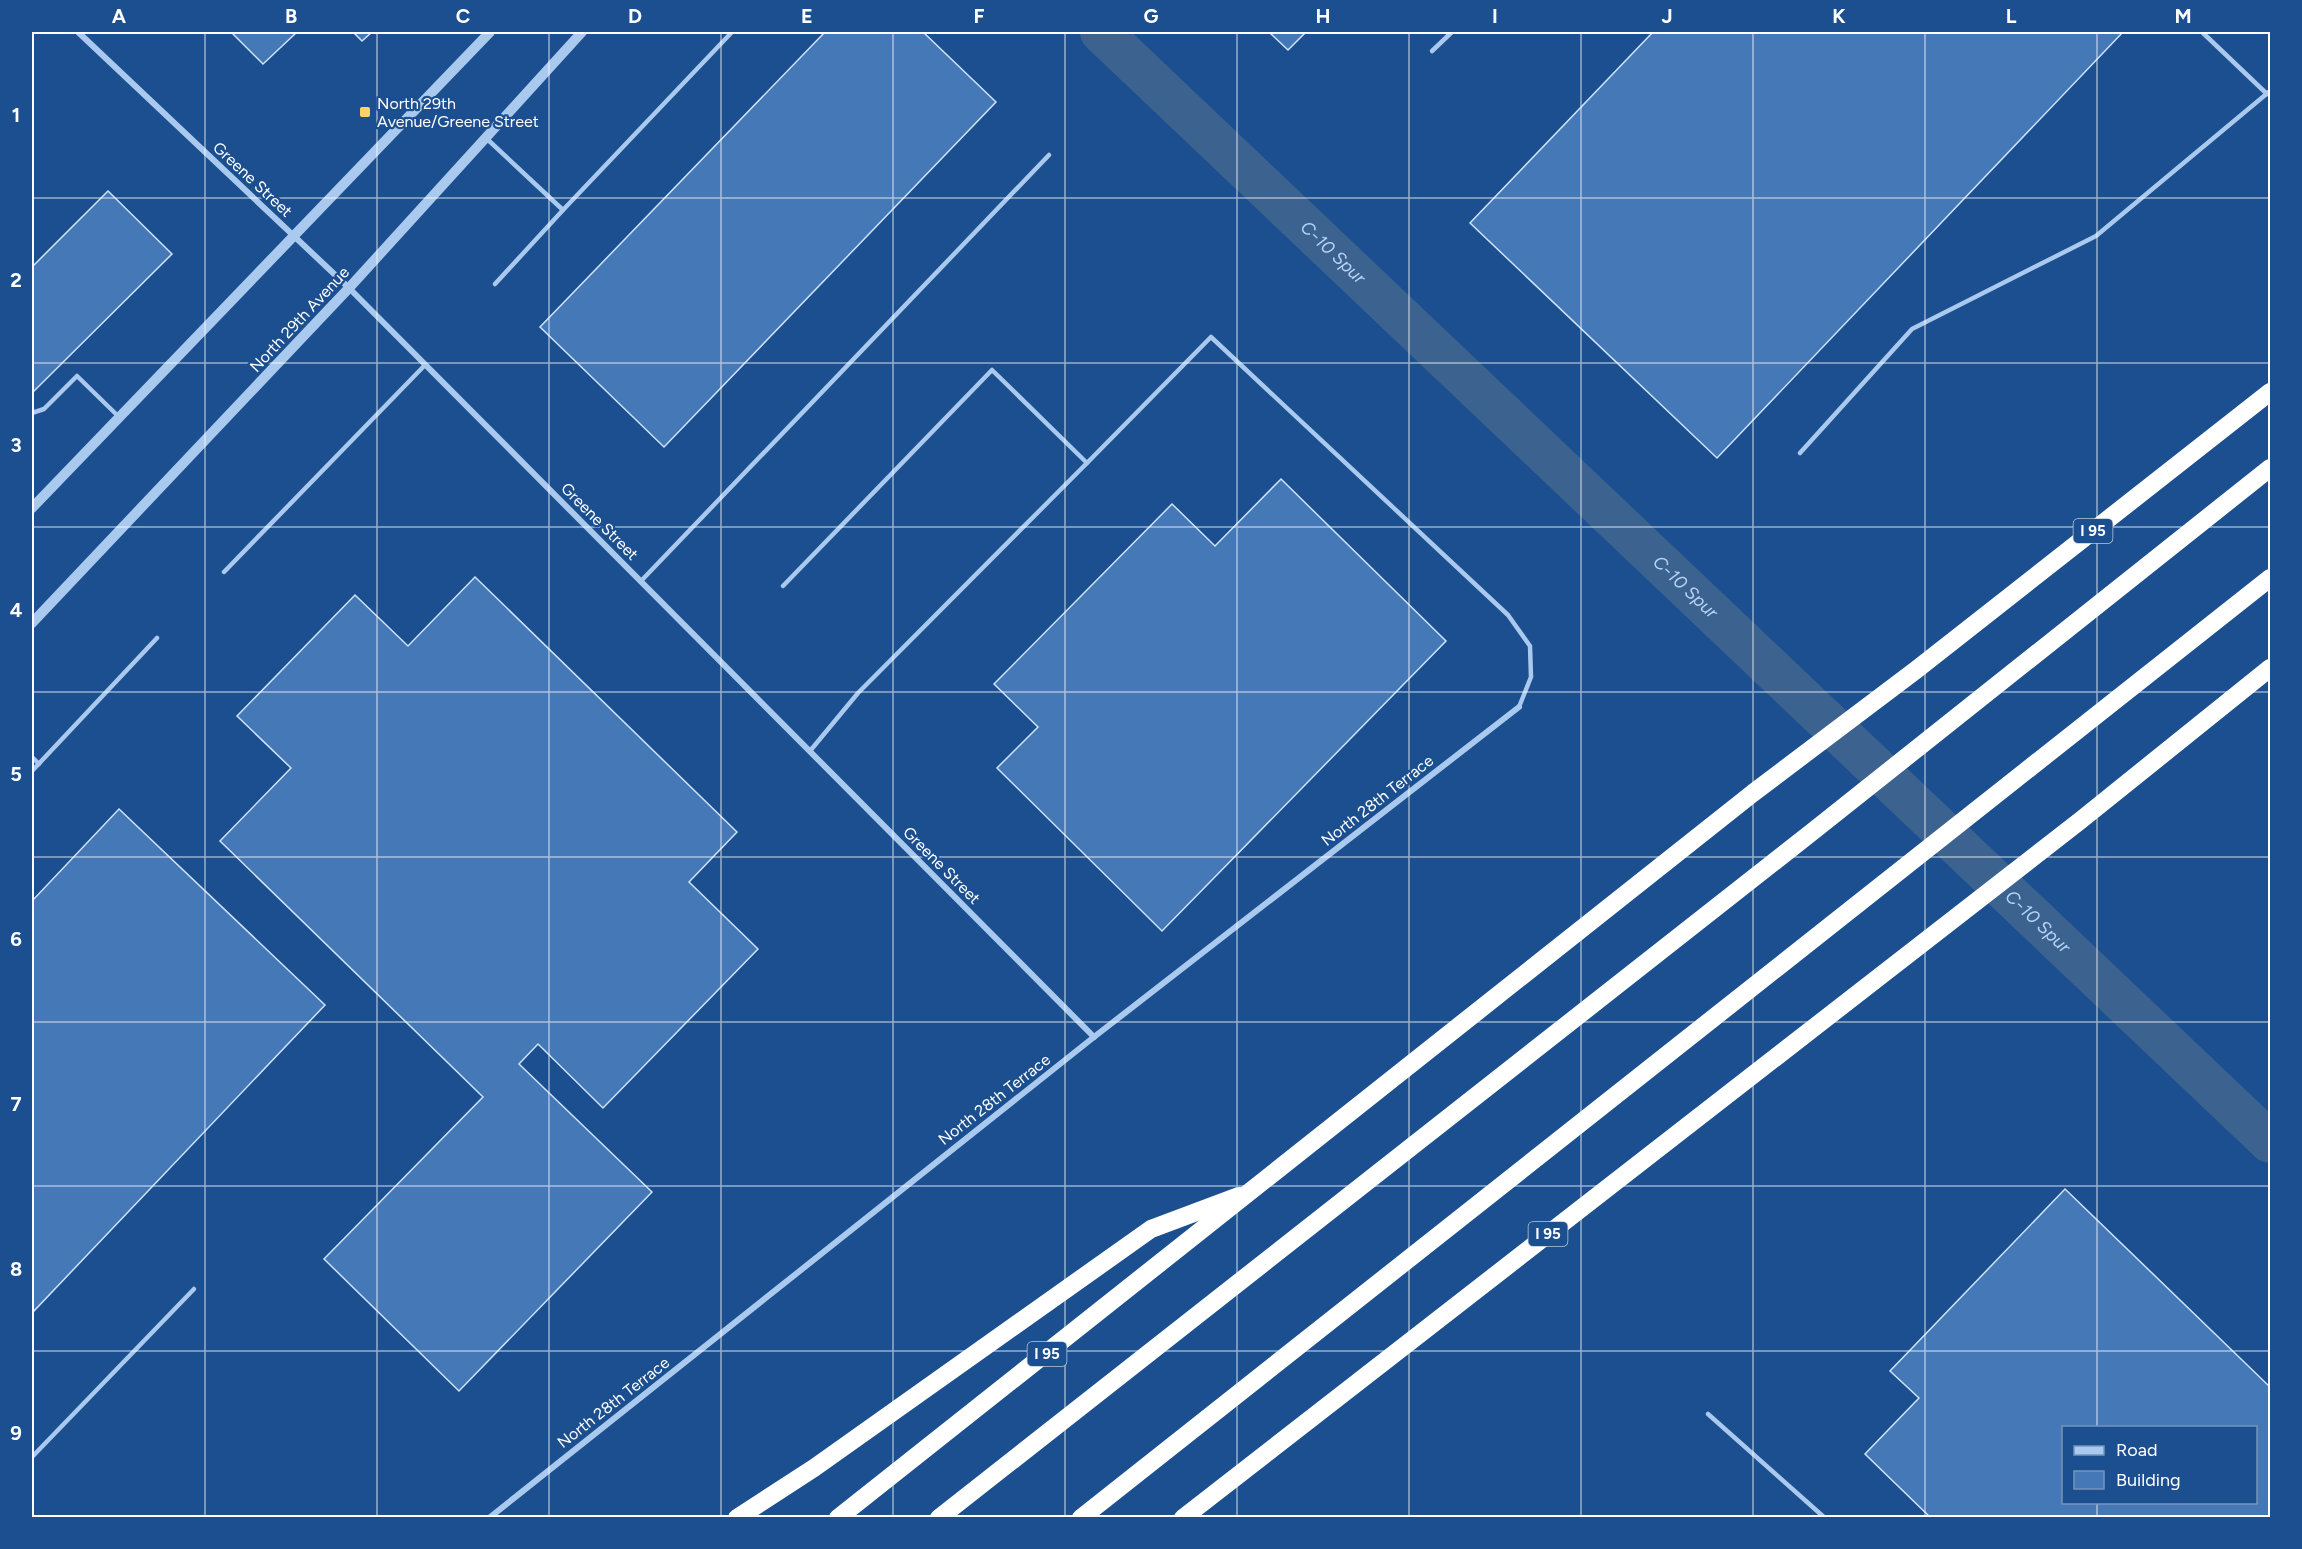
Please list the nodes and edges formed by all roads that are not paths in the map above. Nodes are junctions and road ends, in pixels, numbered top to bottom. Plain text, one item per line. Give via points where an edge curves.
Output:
1 (78, 32) edge
2 (490, 32) edge
3 (582, 32) edge
4 (732, 32) edge
5 (1452, 32) edge
6 (2202, 32) edge
7 (1432, 51) dead end
8 (2269, 92) edge
9 (486, 138) junction
10 (1049, 156) dead end
11 (563, 210) junction
12 (292, 235) junction
13 (495, 284) dead end
14 (349, 288) junction
15 (425, 365) junction
16 (2271, 392) edge
17 (32, 413) edge
18 (119, 417) junction
19 (1800, 453) dead end
20 (1088, 463) junction
21 (2271, 468) edge
22 (32, 507) edge
23 (224, 572) dead end
24 (2271, 578) edge
25 (641, 581) junction
26 (783, 586) dead end
27 (32, 623) edge
28 (158, 638) dead end
29 (2271, 668) edge
30 (1519, 707) joint
31 (810, 752) junction
32 (32, 757) edge
33 (39, 764) junction
34 (32, 771) edge
35 (1094, 1037) junction
36 (1255, 1190) junction
37 (194, 1289) dead end
38 (1708, 1414) dead end
39 (32, 1457) edge
40 (489, 1518) edge
41 (737, 1518) edge
42 (838, 1518) edge
43 (939, 1518) edge
44 (1081, 1518) edge
45 (1183, 1518) edge
46 (1826, 1518) edge

1 - 12 street, Greene Street
2 - 12 street
3 - 9 street, North 29th Avenue
4 - 11 lane
5 - 7 lane
6 - 8 lane
8 - 19 lane via 2096,236 1912,329
9 - 11 lane
9 - 14 street, North 29th Avenue
10 - 25 lane
11 - 13 lane
12 - 14 street, Greene Street
12 - 18 street
14 - 15 street, Greene Street
14 - 27 street, North 29th Avenue
15 - 23 lane
15 - 25 street, Greene Street
16 - 36 highway, I 95 via 1753,793
17 - 18 lane via 44,409 76,376
18 - 22 street
20 - 26 lane via 992,370
20 - 30 lane via 1211,337 1508,615 1530,646 1531,677
20 - 31 lane via 858,693
21 - 43 highway
24 - 44 highway
25 - 31 street, Greene Street
28 - 33 lane
29 - 45 highway, I 95 via 1914,951
30 - 35 street, North 28th Terrace
31 - 35 street, Greene Street
32 - 33 lane
33 - 34 lane
35 - 40 street, North 28th Terrace
36 - 41 highway via 1151,1229 814,1468
36 - 42 highway, I 95
37 - 39 lane
38 - 46 lane

